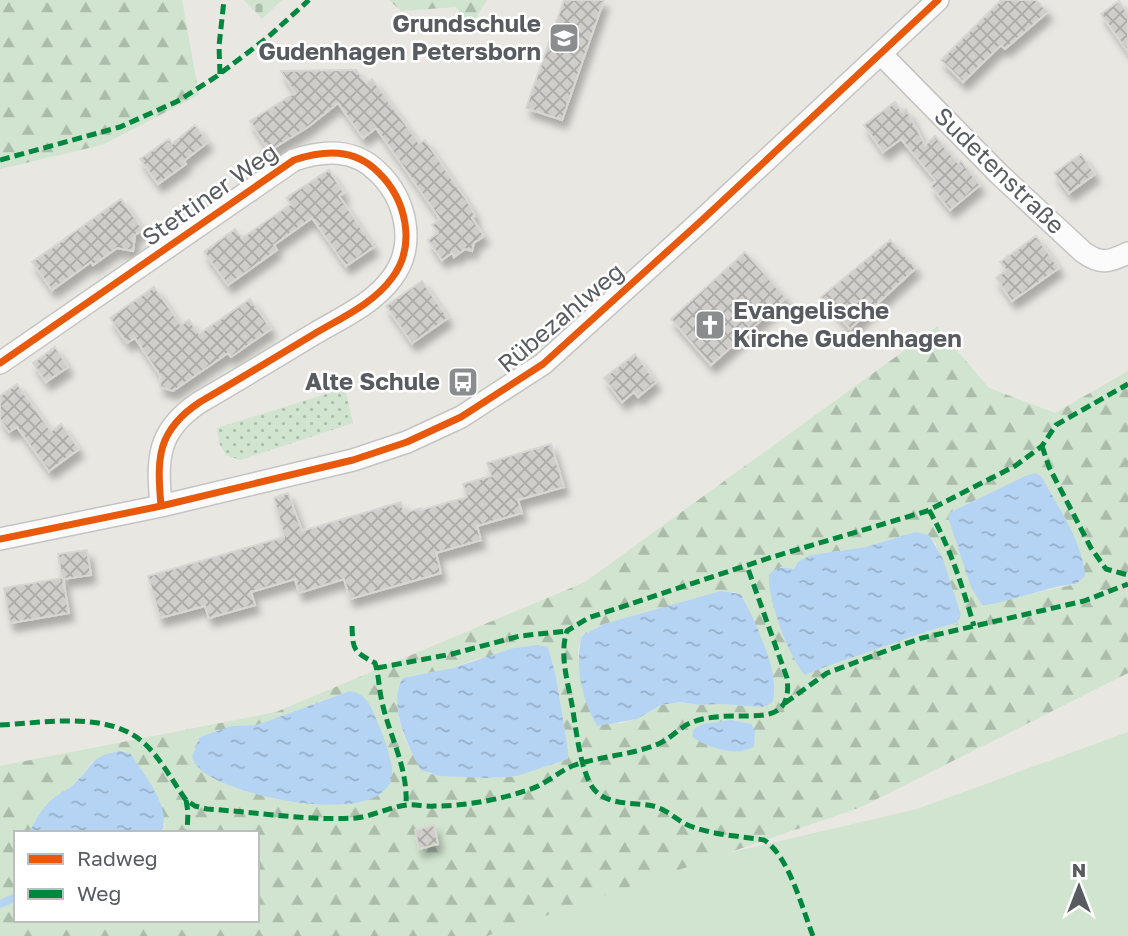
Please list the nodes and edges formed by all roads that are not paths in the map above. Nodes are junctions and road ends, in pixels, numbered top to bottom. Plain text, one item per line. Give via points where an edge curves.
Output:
1 (938, 0) edge
2 (881, 54) junction
3 (1128, 253) edge
4 (0, 363) edge
5 (161, 506) junction
6 (0, 539) edge

1 - 2 street, Rübezahlweg
2 - 3 street, Sudetenstraße via 999,174 1094,261 1110,261
2 - 5 street, Rübezahlweg via 543,364 478,407 431,432 353,460
4 - 5 street, Stettiner Weg via 294,160 338,152 375,169 396,194 405,220 404,251 392,278 368,302 200,402 175,422 161,448
5 - 6 street, Rübezahlweg

